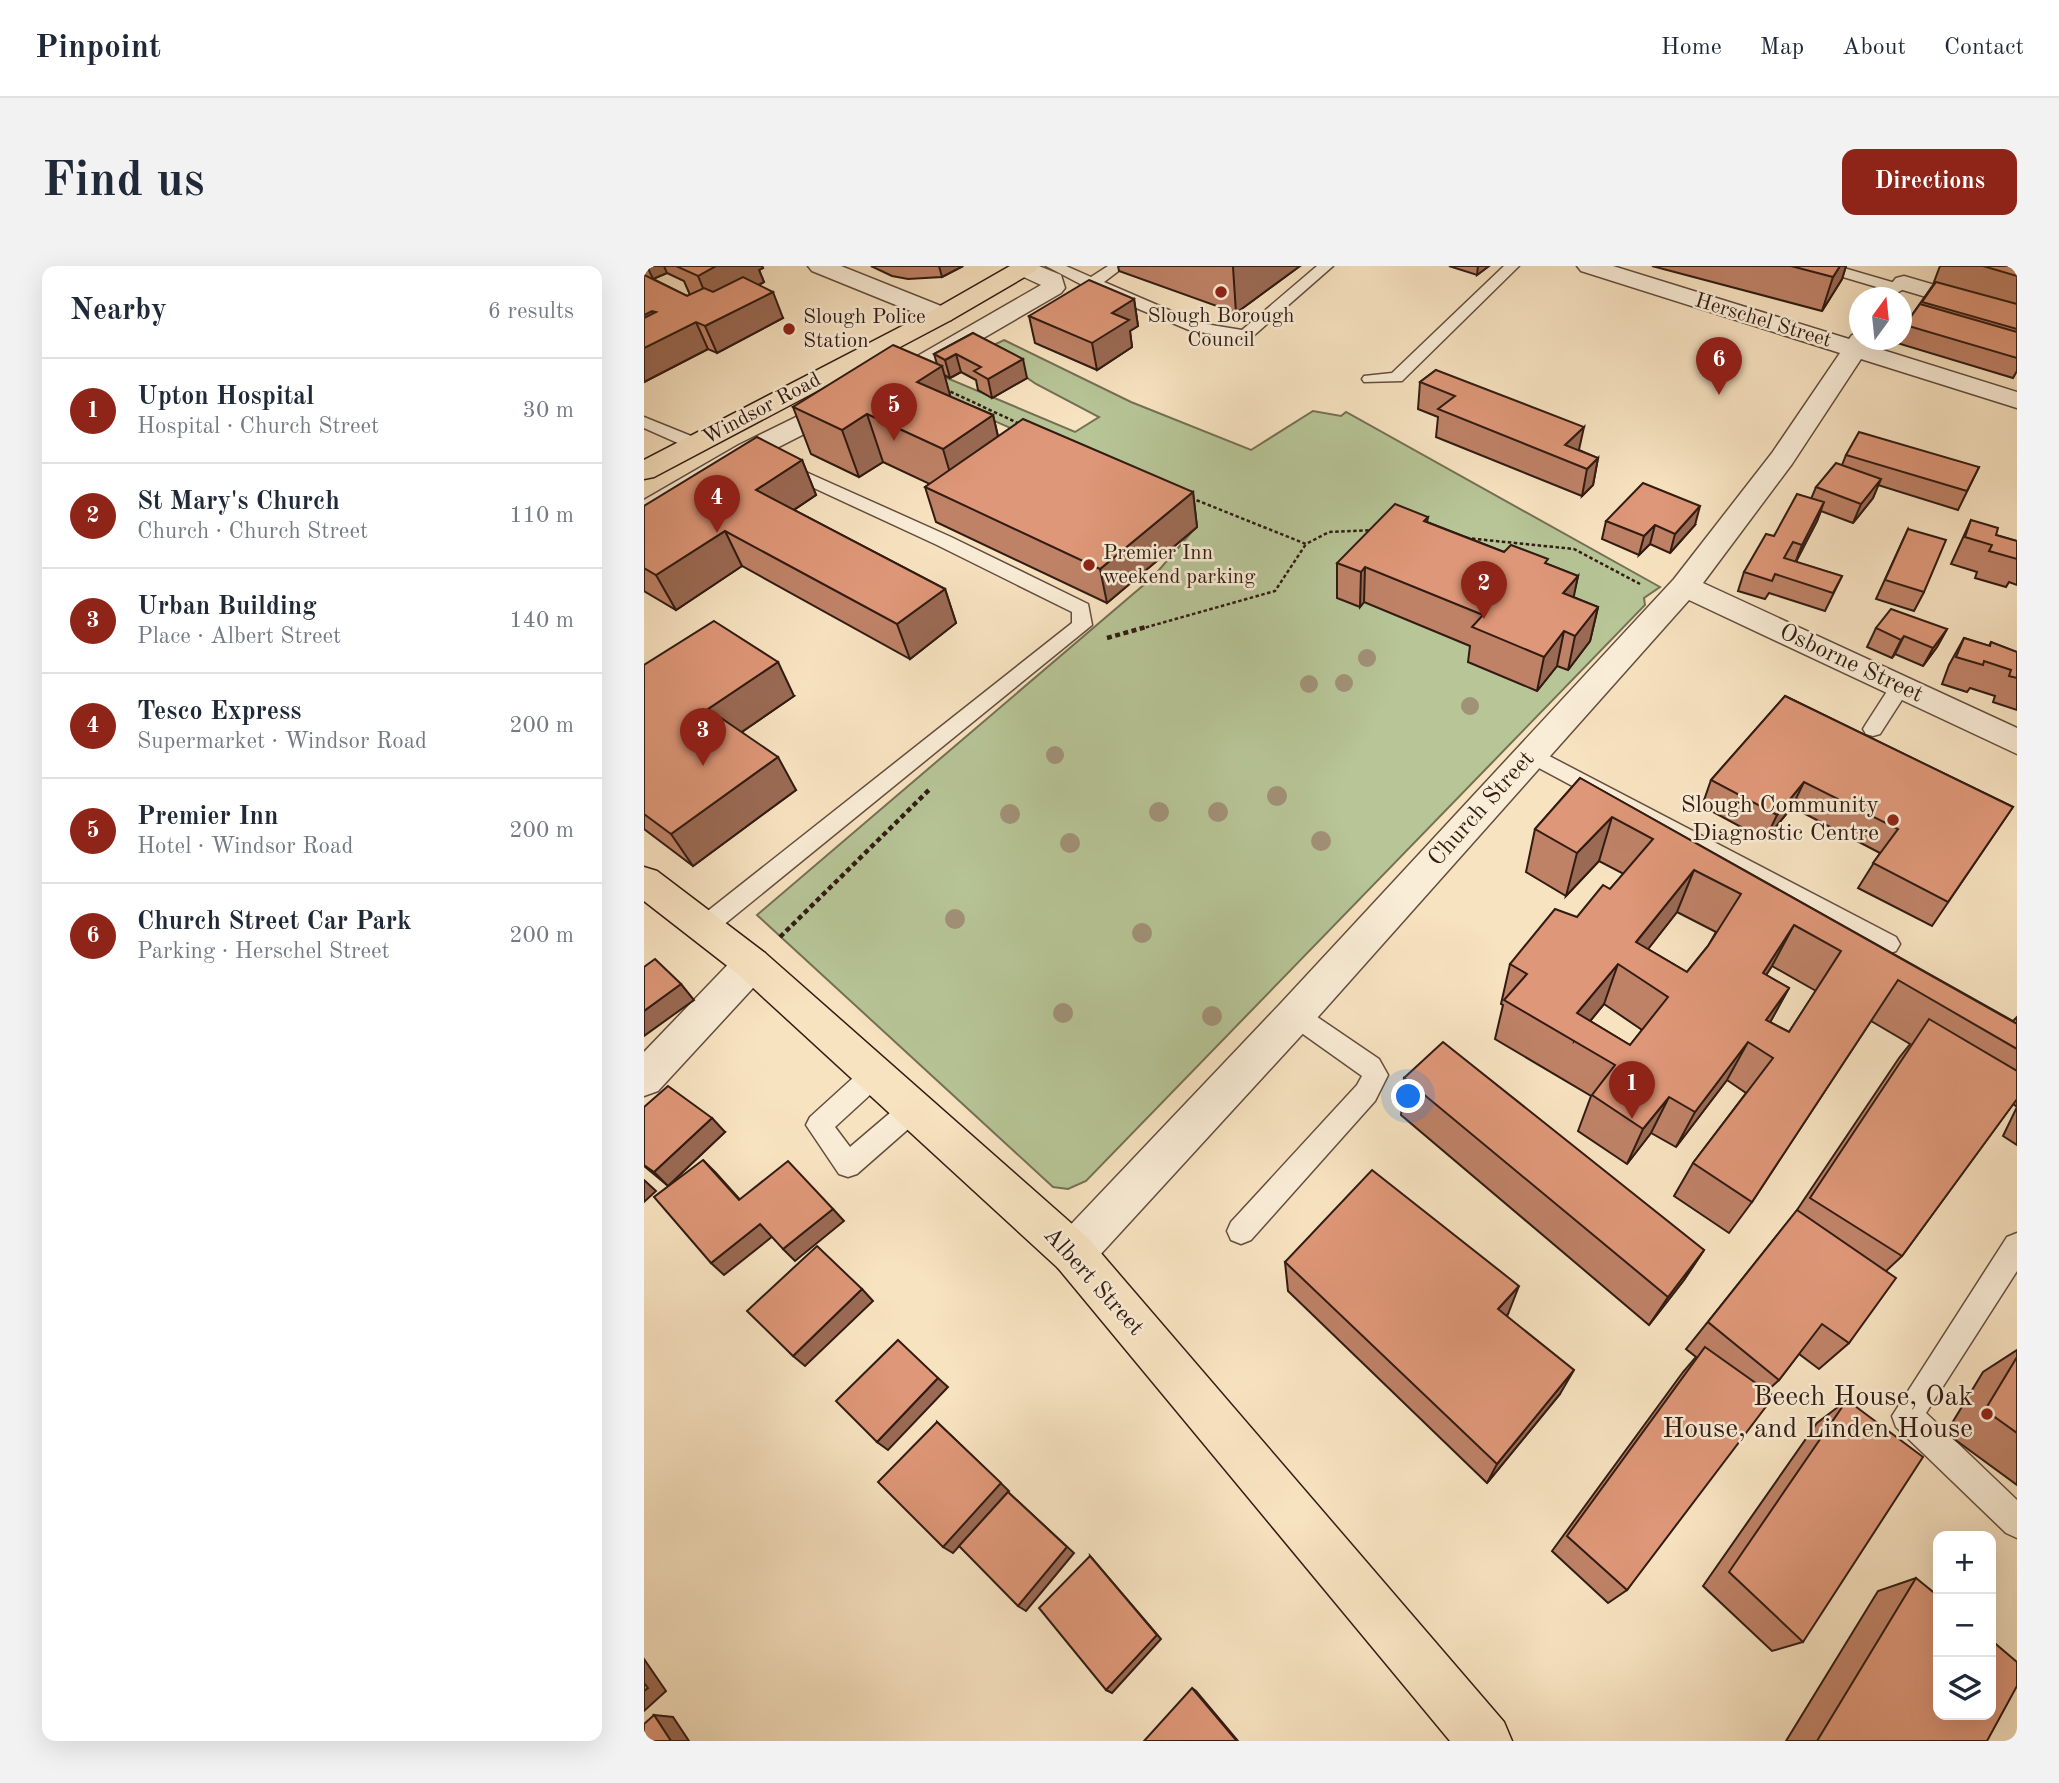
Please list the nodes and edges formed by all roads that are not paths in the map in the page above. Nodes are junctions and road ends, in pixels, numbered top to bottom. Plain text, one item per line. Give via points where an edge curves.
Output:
1 (820, 266) edge
2 (1053, 266) edge
3 (1118, 266) edge
4 (1326, 266) edge
5 (1512, 266) edge
6 (1589, 266) edge
7 (1821, 266) edge
8 (1025, 267) edge
9 (1091, 284) junction
10 (1902, 284) edge
11 (942, 314) junction
12 (2017, 317) edge
13 (1849, 342) edge
14 (1853, 350) edge
15 (1874, 350) edge
16 (1370, 379) dead end
17 (2017, 400) edge
18 (644, 422) edge
19 (695, 444) junction
20 (749, 451) junction
21 (644, 471) edge
22 (644, 512) edge
23 (1668, 588) junction
24 (1900, 687) junction
25 (1872, 729) dead end
26 (2017, 742) edge
27 (1532, 755) junction
28 (644, 881) edge
29 (704, 928) junction
30 (1888, 944) dead end
31 (752, 964) junction
32 (1295, 1015) junction
33 (874, 1074) junction
34 (644, 1079) edge
35 (913, 1109) junction
36 (1241, 1231) dead end
37 (2017, 1246) edge
38 (1073, 1253) junction
39 (2017, 1522) edge
40 (1485, 1741) edge

1 - 11 street
2 - 9 lane
3 - 9 lane
4 - 9 lane via 1245,335 1195,327
5 - 16 lane via 1396,377
6 - 13 street, Herschel Street
7 - 10 lane
8 - 11 main road, Windsor Road
8 - 20 street via 1053,280 1052,288 909,371
10 - 12 street
11 - 19 main road, Windsor Road
14 - 23 street, Church Street via 1782,458
15 - 17 street, Herschel Street
18 - 19 lane
19 - 21 main road, Windsor Road
20 - 22 street
20 - 29 lane via 1082,609 1082,625
23 - 24 street, Osborne Street
23 - 27 street, Church Street
24 - 25 lane
24 - 26 street, Osborne Street
27 - 30 lane
27 - 32 street, Church Street
28 - 29 main road, Albert Street
29 - 31 main road, Albert Street
31 - 33 main road, Albert Street
31 - 34 street
32 - 36 lane via 1375,1075 1366,1093
32 - 38 street, Church Street
33 - 35 main road, Albert Street
33 - 35 lane via 819,1125 848,1165
35 - 38 main road, Albert Street
37 - 39 lane via 1907,1416
38 - 40 main road, Albert Street

